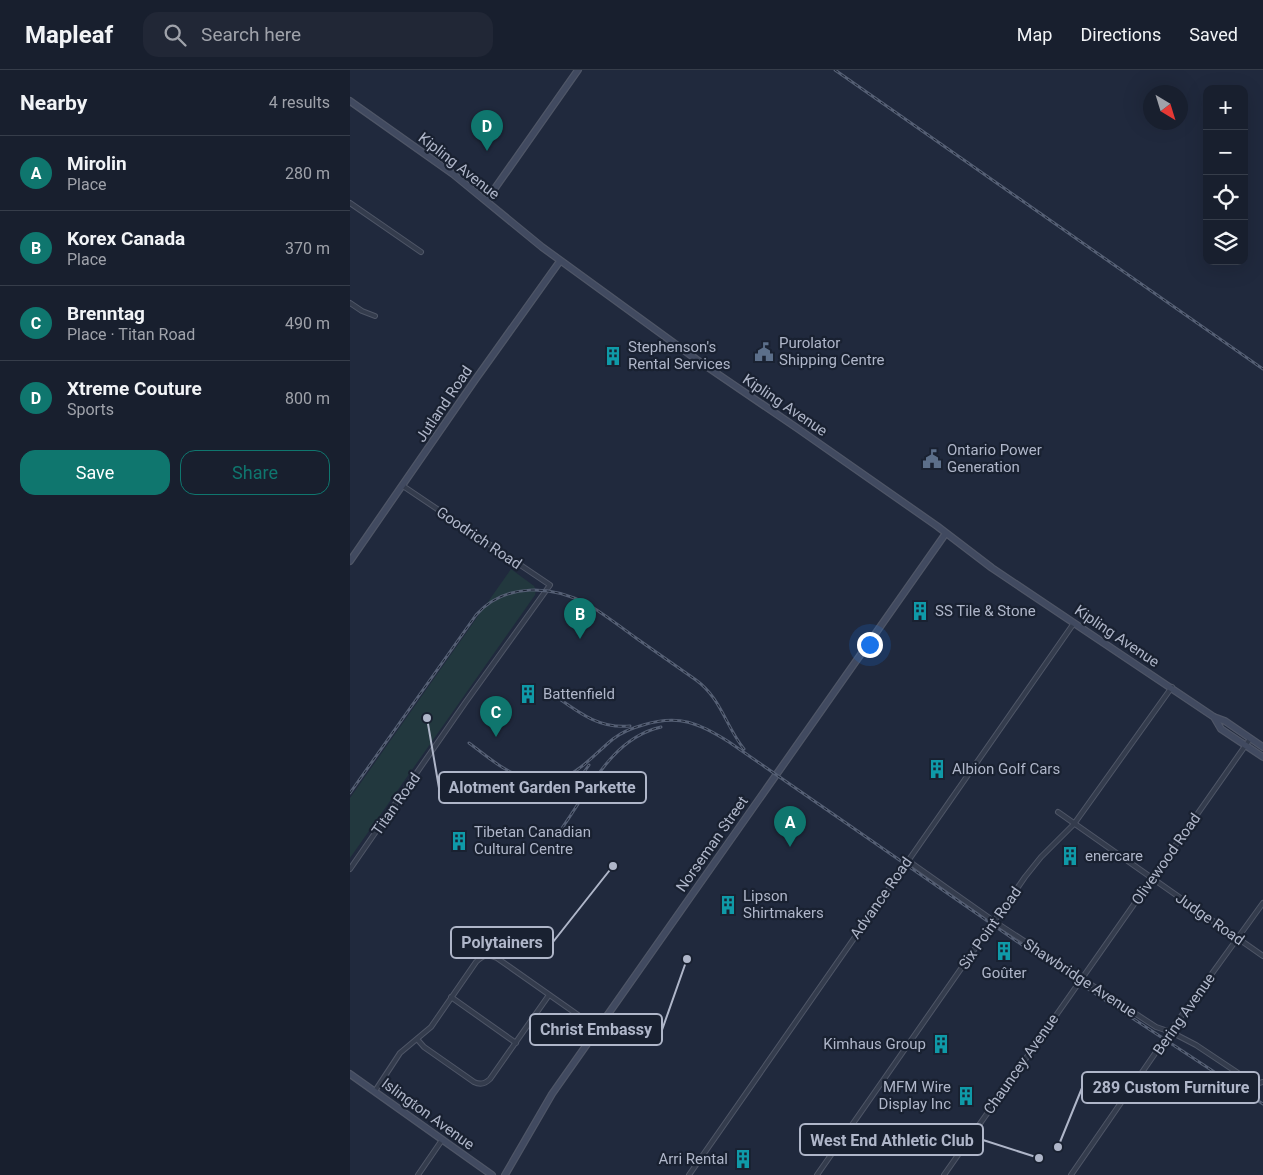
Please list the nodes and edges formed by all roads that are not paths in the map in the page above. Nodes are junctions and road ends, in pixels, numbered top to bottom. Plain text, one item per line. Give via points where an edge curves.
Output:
1 (578, 70) edge
2 (350, 101) edge
3 (486, 201) junction
4 (350, 203) edge
5 (420, 252) dead end
6 (560, 261) junction
7 (350, 303) edge
8 (375, 316) dead end
9 (403, 486) junction
10 (946, 533) junction
11 (350, 561) edge
12 (546, 591) joint
13 (1074, 623) junction
14 (1172, 687) junction
15 (1214, 717) junction
16 (1250, 739) junction
17 (1245, 746) junction
18 (1263, 747) edge
19 (1263, 757) edge
20 (1058, 812) dead end
21 (1074, 824) junction
22 (907, 860) junction
23 (350, 869) edge
24 (1152, 879) junction
25 (1263, 903) edge
26 (995, 922) junction
27 (1238, 938) junction
28 (1263, 956) edge
29 (1081, 978) junction
30 (549, 995) junction
31 (451, 997) junction
32 (598, 1029) junction
33 (1171, 1032) junction
34 (417, 1039) junction
35 (516, 1043) junction
36 (350, 1074) edge
37 (1261, 1083) edge
38 (374, 1091) junction
39 (442, 1140) junction
40 (418, 1175) edge
41 (492, 1175) edge
42 (505, 1175) edge
43 (689, 1175) edge
44 (817, 1175) edge
45 (944, 1175) edge
46 (1071, 1175) edge

1 - 3 main road
2 - 3 main road, Kipling Avenue
3 - 6 main road, Kipling Avenue
4 - 5 street
6 - 9 main road, Jutland Road
6 - 10 main road, Kipling Avenue
7 - 8 street
9 - 11 main road, Jutland Road
9 - 12 street, Goodrich Road via 550,585
10 - 13 main road, Kipling Avenue
10 - 32 main road, Norseman Street
12 - 23 street, Titan Road
13 - 14 main road, Kipling Avenue
13 - 22 street, Advance Road
14 - 15 main road, Kipling Avenue
14 - 21 street, Six Point Road
15 - 16 main road, Kipling Avenue
15 - 17 main road, Kipling Avenue via 1221,729
16 - 17 street, Olivewood Road
16 - 18 main road, Kipling Avenue
17 - 19 main road, Kipling Avenue
17 - 24 street, Olivewood Road
20 - 21 street, Judge Road
21 - 24 street, Judge Road
21 - 26 street, Six Point Road via 1041,857
22 - 26 street, Shawbridge Avenue
22 - 43 street, Advance Road
24 - 27 street, Judge Road
24 - 29 street, Olivewood Road
25 - 27 street, Bering Avenue
26 - 29 street, Shawbridge Avenue
26 - 44 street, Six Point Road
27 - 28 street, Judge Road
27 - 33 street, Bering Avenue
29 - 33 street, Shawbridge Avenue via 1156,1027
29 - 45 street, Chauncey Avenue
30 - 31 street via 497,958 487,955 476,962
30 - 32 street
30 - 35 street
31 - 34 street via 431,1026
31 - 35 street
32 - 42 main road, Norseman Street via 541,1112
33 - 37 street, Shawbridge Avenue via 1253,1083
33 - 46 street, Bering Avenue
34 - 35 street via 479,1084 490,1080
34 - 38 street via 400,1053
36 - 38 main road, Islington Avenue
38 - 39 main road, Islington Avenue
39 - 40 street
39 - 41 main road, Islington Avenue

